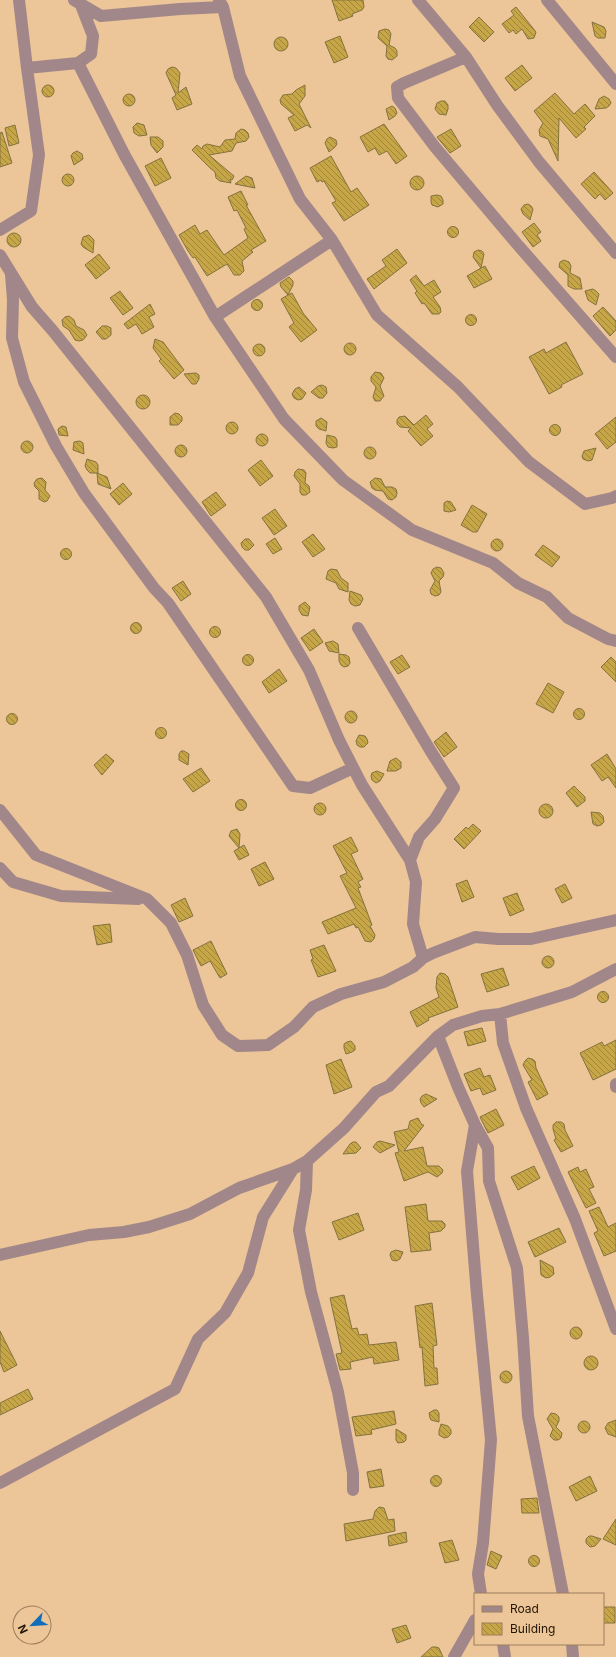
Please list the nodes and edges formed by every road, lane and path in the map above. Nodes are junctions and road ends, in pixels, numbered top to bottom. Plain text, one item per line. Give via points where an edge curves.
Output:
1 (19, 0) edge
2 (418, 0) edge
3 (547, 0) edge
4 (77, 3) edge
5 (221, 4) edge
6 (466, 57) junction
7 (78, 63) junction
8 (27, 68) junction
9 (616, 84) edge
10 (0, 230) edge
11 (332, 240) junction
12 (616, 253) edge
13 (0, 255) edge
14 (11, 271) junction
15 (215, 317) junction
16 (616, 357) edge
17 (616, 496) edge
18 (358, 628) dead end
19 (616, 641) edge
20 (353, 768) junction
21 (0, 810) edge
22 (410, 860) junction
23 (0, 868) edge
24 (147, 899) junction
25 (616, 920) edge
26 (423, 958) junction
27 (616, 970) edge
28 (500, 1014) junction
29 (438, 1036) junction
30 (616, 1084) edge
31 (616, 1087) edge
32 (475, 1125) junction
33 (307, 1161) junction
34 (293, 1168) junction
35 (0, 1255) edge
36 (616, 1329) edge
37 (0, 1483) edge
38 (353, 1490) dead end
39 (481, 1593) edge
40 (562, 1593) edge
41 (474, 1622) edge
42 (503, 1645) edge
43 (572, 1645) edge
44 (454, 1657) edge
45 (505, 1657) edge
46 (573, 1657) edge

1 - 8 street
2 - 6 street
3 - 9 street
4 - 5 street via 101,16
4 - 7 street via 92,36 91,54
5 - 11 street via 240,76 300,199
6 - 12 street via 539,162
6 - 16 street via 404,83 397,88 398,98 440,153
7 - 8 street
7 - 15 street via 124,154
8 - 10 street via 38,155 31,211
11 - 15 street
11 - 17 street via 377,315 458,387 529,462 585,504
13 - 14 street
14 - 20 street via 32,307 266,597 310,670
14 - 20 street via 12,338 24,382 56,446 84,493 154,588 168,603 293,786 310,788
15 - 19 street via 284,419 342,480 412,530 492,563 518,583 547,597 568,618
18 - 22 street via 454,788 435,819 419,837
20 - 22 street
21 - 24 street via 36,855
22 - 26 street via 416,882 413,924
23 - 24 street via 13,882 61,896
24 - 26 street via 171,923 187,955 203,1005 222,1035 238,1046 268,1045 294,1026 312,1007 341,994 384,982
25 - 26 street via 531,940 475,937
27 - 28 street via 572,992
28 - 29 street via 482,1016 453,1025
28 - 36 street via 503,1043 526,1108 574,1219
29 - 32 street
29 - 33 street via 389,1086 376,1092 344,1128
30 - 31 street
32 - 39 street via 468,1171 490,1440 483,1543 478,1574
32 - 40 street via 488,1148 490,1181 517,1268 528,1416
33 - 34 street
33 - 38 street via 306,1190 299,1230 311,1292 338,1392 353,1473
34 - 35 street via 240,1188 190,1214 149,1227 89,1235
34 - 37 street via 263,1217 248,1272 225,1313 198,1339 175,1389
41 - 44 street
42 - 45 street
43 - 46 street

